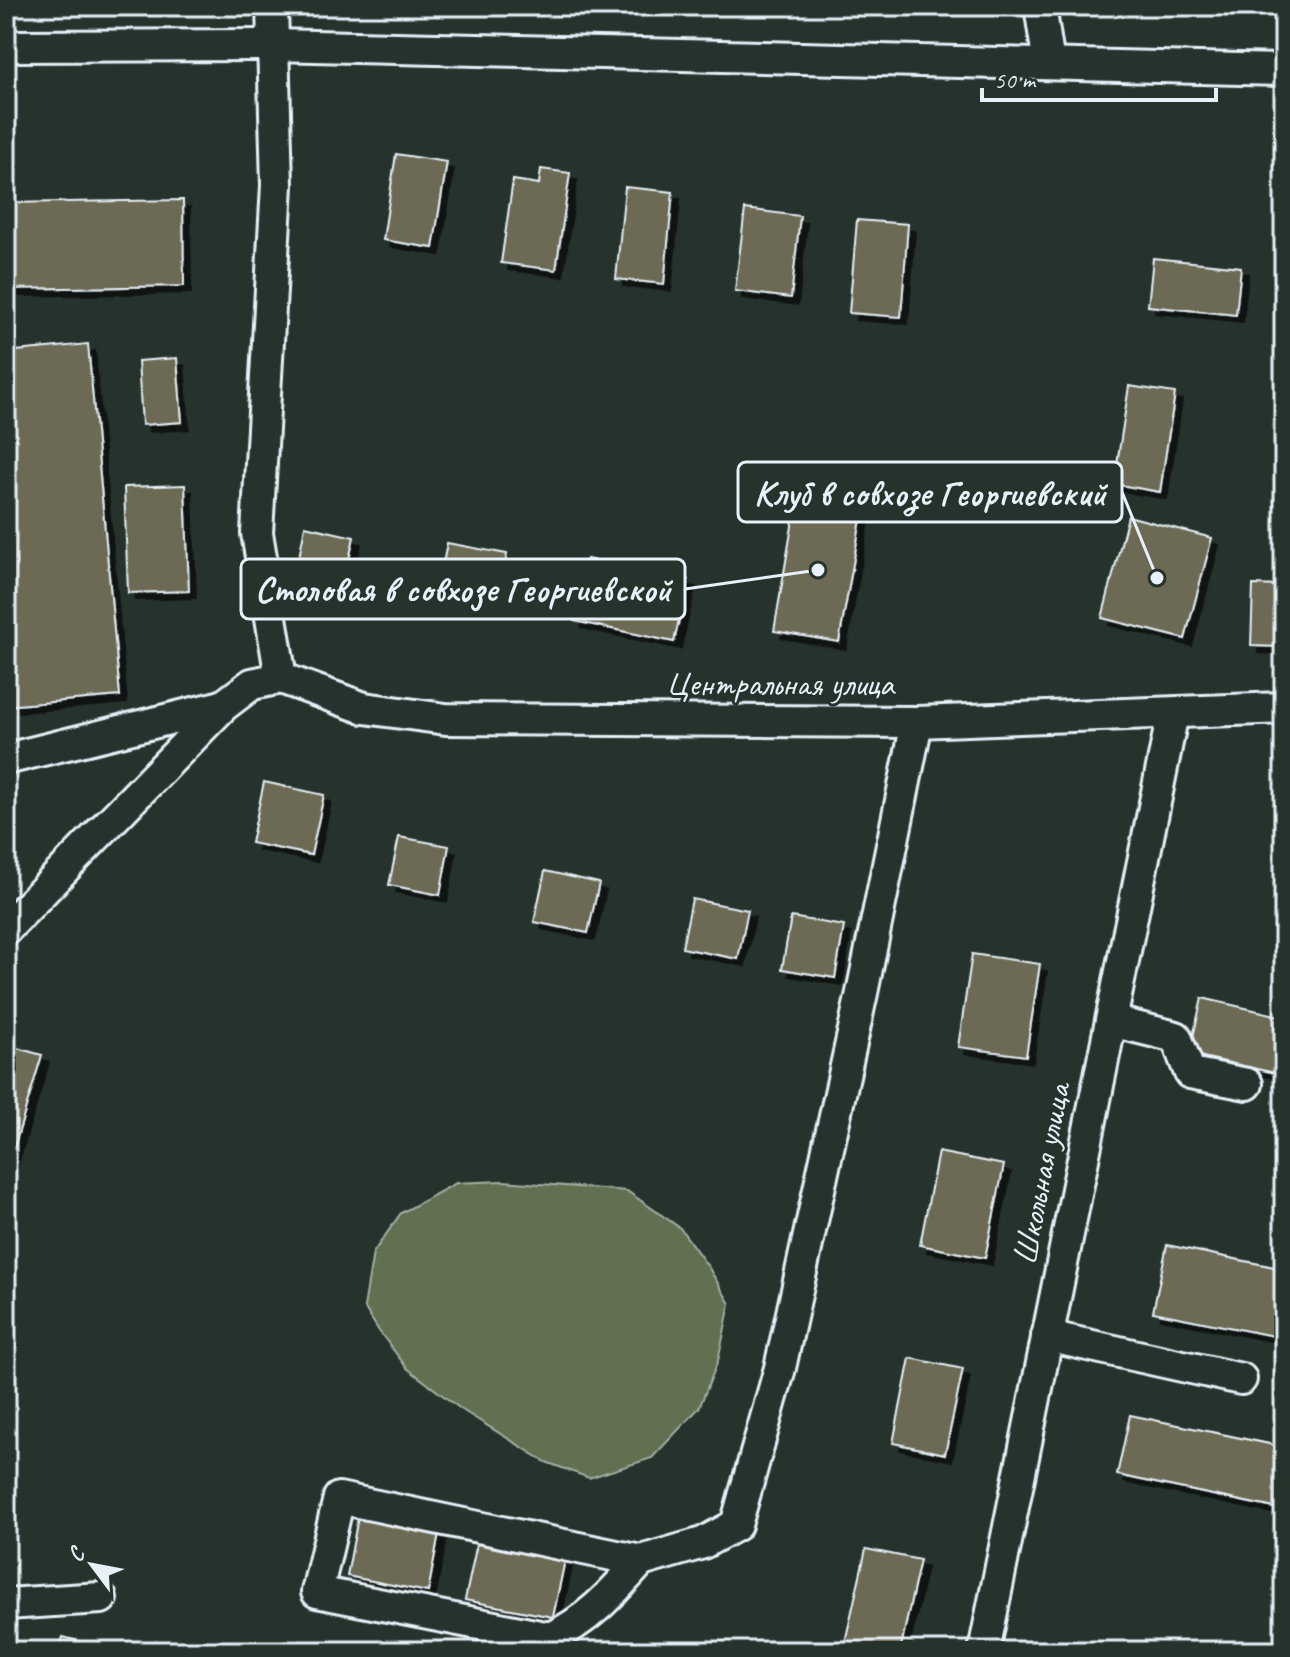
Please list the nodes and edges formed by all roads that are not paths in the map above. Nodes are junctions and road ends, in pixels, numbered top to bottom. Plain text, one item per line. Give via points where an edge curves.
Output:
1 (272, 6) edge
2 (1040, 6) edge
3 (273, 45) junction
4 (6, 46) edge
5 (1049, 64) junction
6 (1284, 70) edge
7 (281, 678) junction
8 (223, 706) junction
9 (1284, 708) edge
10 (1173, 713) junction
11 (917, 722) junction
12 (6, 759) edge
13 (6, 929) edge
14 (1111, 1021) junction
15 (1247, 1084) dead end
16 (1047, 1336) junction
17 (1241, 1379) dead end
18 (641, 1561) junction
19 (101, 1598) dead end
20 (6, 1604) edge
21 (984, 1651) edge

1 - 3 street
2 - 5 street
3 - 4 street
3 - 5 street
3 - 7 street via 277,185 257,533
5 - 6 street
7 - 8 street via 252,684
7 - 11 street, Центральная улица via 364,708 446,719
8 - 12 street
8 - 13 street
9 - 10 street, Центральная улица
10 - 11 street, Центральная улица
10 - 14 street, Школьная улица
11 - 18 street via 780,1368 744,1501 736,1525 703,1543
14 - 15 street via 1176,1037 1190,1073
14 - 16 street, Школьная улица
16 - 17 street
16 - 21 street, Школьная улица
18 - 18 street via 575,1627 550,1638 317,1592 339,1498
19 - 20 street

